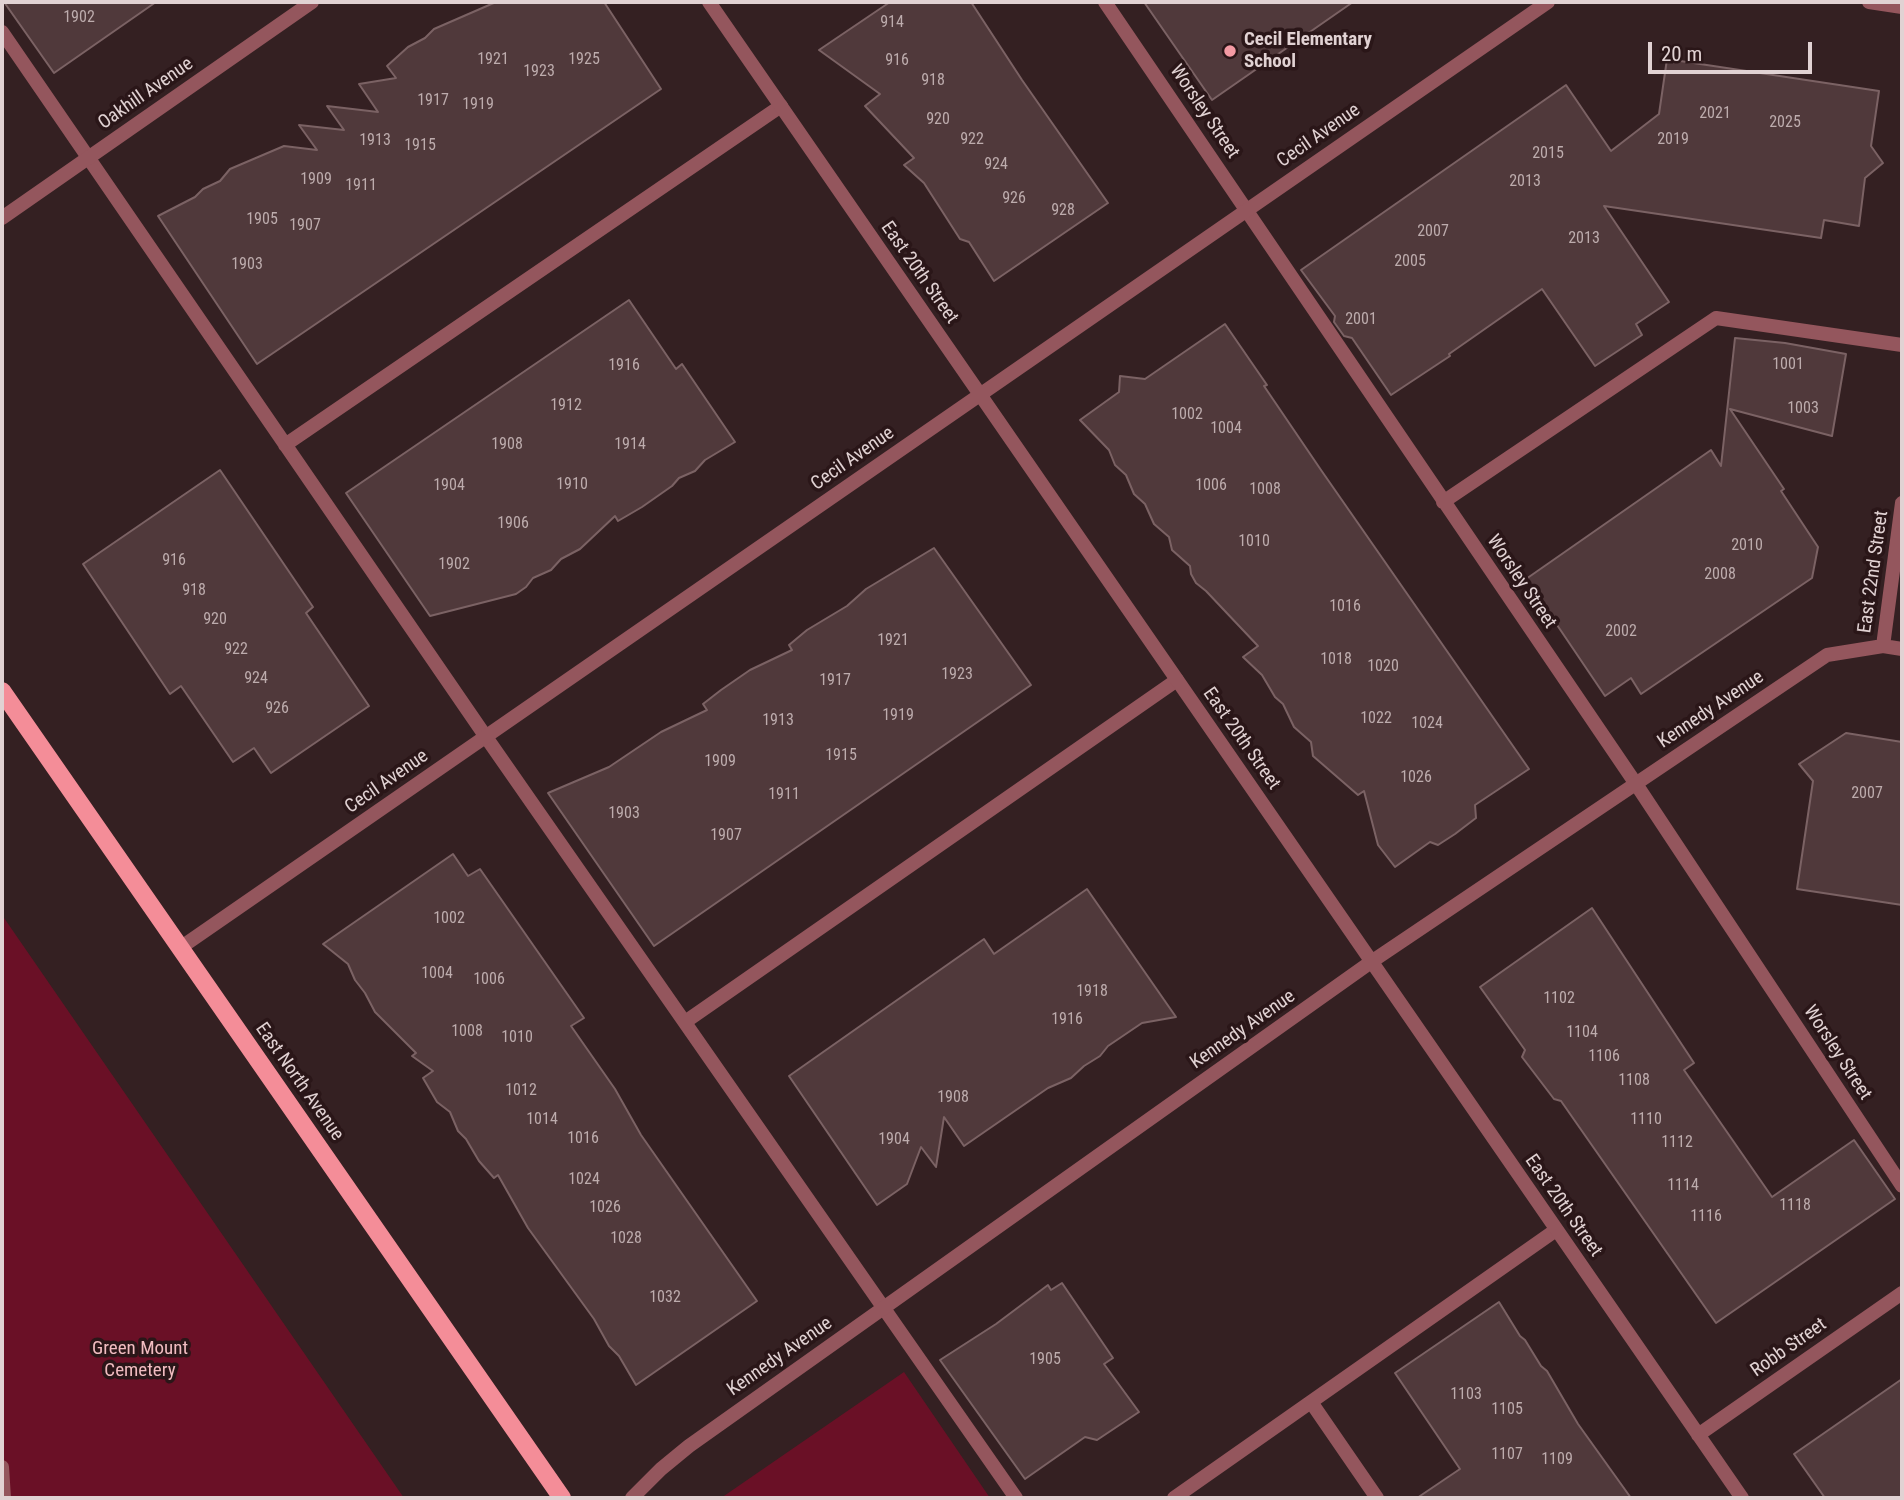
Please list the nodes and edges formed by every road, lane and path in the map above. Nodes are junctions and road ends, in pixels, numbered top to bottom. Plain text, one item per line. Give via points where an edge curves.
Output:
1 (312, 2) edge
2 (709, 2) edge
3 (1105, 2) edge
4 (1548, 2) edge
5 (1869, 2) edge
6 (1902, 6) edge
7 (2, 32) edge
8 (781, 106) junction
9 (88, 158) junction
10 (1247, 210) junction
11 (2, 218) edge
12 (1902, 345) edge
13 (980, 395) junction
14 (285, 445) junction
15 (1443, 502) junction
16 (1902, 503) edge
17 (1883, 646) junction
18 (1902, 649) edge
19 (1177, 680) junction
20 (2, 691) edge
21 (486, 737) junction
22 (1636, 784) junction
23 (180, 948) junction
24 (1371, 962) junction
25 (685, 1022) junction
26 (1902, 1186) edge
27 (1556, 1230) junction
28 (1902, 1293) edge
29 (884, 1307) junction
30 (1311, 1402) junction
31 (1698, 1435) junction
32 (2, 1467) edge
33 (4, 1498) edge
34 (562, 1498) edge
35 (632, 1498) edge
36 (1016, 1498) edge
37 (1174, 1498) edge
38 (1377, 1498) edge
39 (1742, 1498) edge

1 - 9 street, Oakhill Avenue
2 - 8 street, East 20th Street
3 - 10 street, Worsley Street
4 - 10 street, Cecil Avenue
5 - 6 street
7 - 9 street
8 - 13 street, East 20th Street
8 - 14 street
9 - 11 street, Oakhill Avenue
9 - 14 street
10 - 13 street, Cecil Avenue
10 - 15 street, Worsley Street
12 - 15 street via 1716,318
13 - 19 street, East 20th Street
13 - 21 street, Cecil Avenue
14 - 21 street
15 - 22 street, Worsley Street
16 - 17 street, East 22nd Street
17 - 18 street, Kennedy Avenue
17 - 22 street, Kennedy Avenue via 1827,655
19 - 24 street, East 20th Street
19 - 25 street
20 - 23 main road, East North Avenue
21 - 23 street, Cecil Avenue
21 - 25 street
22 - 24 street, Kennedy Avenue
22 - 26 street, Worsley Street
23 - 34 main road, East North Avenue
24 - 27 street, East 20th Street
24 - 29 street, Kennedy Avenue
25 - 29 street
27 - 30 street
27 - 31 street, East 20th Street
28 - 31 street, Robb Street
29 - 35 street, Kennedy Avenue via 689,1446
29 - 36 street
30 - 37 street
30 - 38 street
31 - 39 street, East 20th Street
32 - 33 street

